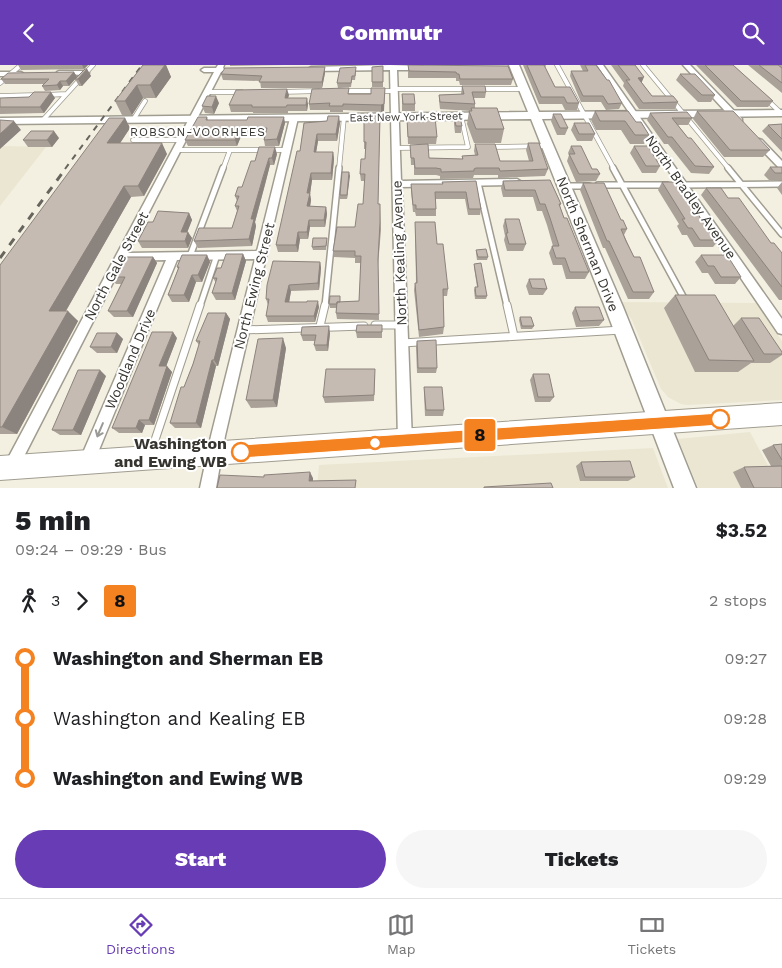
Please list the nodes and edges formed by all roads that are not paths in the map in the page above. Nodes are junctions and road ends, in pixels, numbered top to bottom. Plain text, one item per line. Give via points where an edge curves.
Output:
1 (21, 65) edge
2 (93, 65) edge
3 (557, 65) edge
4 (600, 65) edge
5 (643, 65) edge
6 (686, 65) edge
7 (512, 66) edge
8 (353, 67) edge
9 (393, 67) edge
10 (223, 68) edge
11 (434, 68) edge
12 (306, 69) edge
13 (204, 70) dead end
14 (29, 73) edge
15 (48, 73) edge
16 (86, 73) junction
17 (0, 74) edge
18 (10, 74) junction
19 (0, 83) edge
20 (523, 89) junction
21 (394, 90) junction
22 (321, 91) edge
23 (340, 91) edge
24 (206, 92) junction
25 (245, 92) edge
26 (273, 92) edge
27 (66, 94) junction
28 (0, 96) edge
29 (763, 97) edge
30 (146, 101) dead end
31 (732, 113) junction
32 (781, 113) edge
33 (634, 114) junction
34 (683, 114) junction
35 (534, 115) junction
36 (584, 115) junction
37 (461, 116) junction
38 (344, 117) junction
39 (395, 117) junction
40 (294, 118) junction
41 (192, 119) junction
42 (133, 120) junction
43 (42, 121) junction
44 (1, 122) edge
45 (748, 130) edge
46 (754, 137) edge
47 (181, 139) junction
48 (133, 140) dead end
49 (547, 146) junction
50 (468, 147) junction
51 (477, 147) edge
52 (486, 147) edge
53 (396, 148) junction
54 (176, 150) junction
55 (230, 150) junction
56 (287, 150) junction
57 (782, 165) edge
58 (525, 182) edge
59 (478, 183) junction
60 (560, 183) junction
61 (397, 184) junction
62 (739, 184) junction
63 (782, 184) edge
64 (623, 185) junction
65 (683, 185) junction
66 (782, 234) edge
67 (217, 255) junction
68 (261, 255) junction
69 (173, 256) junction
70 (190, 256) junction
71 (120, 257) junction
72 (686, 303) edge
73 (780, 324) edge
74 (401, 325) junction
75 (320, 326) junction
76 (243, 330) junction
77 (623, 330) junction
78 (514, 336) junction
79 (402, 343) junction
80 (782, 414) edge
81 (659, 423) junction
82 (405, 441) junction
83 (214, 453) junction
84 (149, 458) junction
85 (87, 462) junction
86 (5, 468) edge
87 (208, 488) edge
88 (685, 488) edge

1 - 18 lane
2 - 16 lane
3 - 36 lane
4 - 33 street, North Bradley Avenue
5 - 34 lane
6 - 31 street
7 - 20 main road, North Sherman Drive
8 - 9 street
8 - 12 street
9 - 11 street
9 - 21 street, North Kealing Avenue
10 - 13 street
10 - 24 street, North Gale Street
14 - 18 street
15 - 16 street
16 - 27 lane
17 - 18 street
18 - 19 lane
20 - 21 lane
20 - 35 main road, North Sherman Drive
21 - 23 lane
21 - 39 street, North Kealing Avenue
22 - 26 lane
24 - 25 lane
24 - 41 street, North Gale Street
27 - 28 lane
27 - 43 lane
29 - 32 lane
30 - 42 lane
31 - 32 main road, East New York Street
31 - 34 main road, East New York Street
31 - 45 street
33 - 34 main road, East New York Street
33 - 36 main road, East New York Street
33 - 65 street, North Bradley Avenue
34 - 62 lane
35 - 36 main road, East New York Street
35 - 37 main road, East New York Street
35 - 49 main road, North Sherman Drive
36 - 64 lane
37 - 39 main road, East New York Street
37 - 50 lane
38 - 39 main road, East New York Street
38 - 40 main road, East New York Street
38 - 75 lane via 324,315
39 - 53 street, North Kealing Avenue
40 - 41 main road, East New York Street
40 - 56 street, North Ewing Street
41 - 42 main road, East New York Street
41 - 47 street, North Gale Street
42 - 43 main road, East New York Street
43 - 44 main road, East New York Street
46 - 57 street
47 - 48 lane
47 - 54 street, North Gale Street
49 - 52 lane
49 - 60 main road, North Sherman Drive
50 - 51 lane
50 - 53 lane
53 - 61 street, North Kealing Avenue
54 - 55 lane
54 - 71 street, North Gale Street
55 - 56 lane
55 - 70 lane
56 - 68 street, North Ewing Street
58 - 59 street
59 - 61 street
59 - 78 lane
60 - 64 lane
60 - 77 main road, North Sherman Drive
61 - 74 street, North Kealing Avenue
62 - 63 lane
62 - 65 lane
62 - 66 lane
64 - 65 lane
64 - 72 lane
65 - 73 street, North Bradley Avenue
67 - 68 street
67 - 70 street
67 - 84 lane
68 - 76 street, North Ewing Street
69 - 70 street
69 - 71 street
69 -> 85 street, Woodland Drive
71 - 86 street, North Gale Street
74 - 75 lane
74 - 79 street, North Kealing Avenue
75 - 76 lane
76 - 83 street, North Ewing Street
77 - 78 lane
77 - 81 main road, North Sherman Drive
78 - 79 lane
79 - 82 street, North Kealing Avenue
80 - 81 main road
81 - 82 main road
81 - 88 main road, North Sherman Drive
82 - 83 main road
83 - 84 main road
83 - 87 street, North Ewing Street
84 - 85 main road
85 - 86 main road

